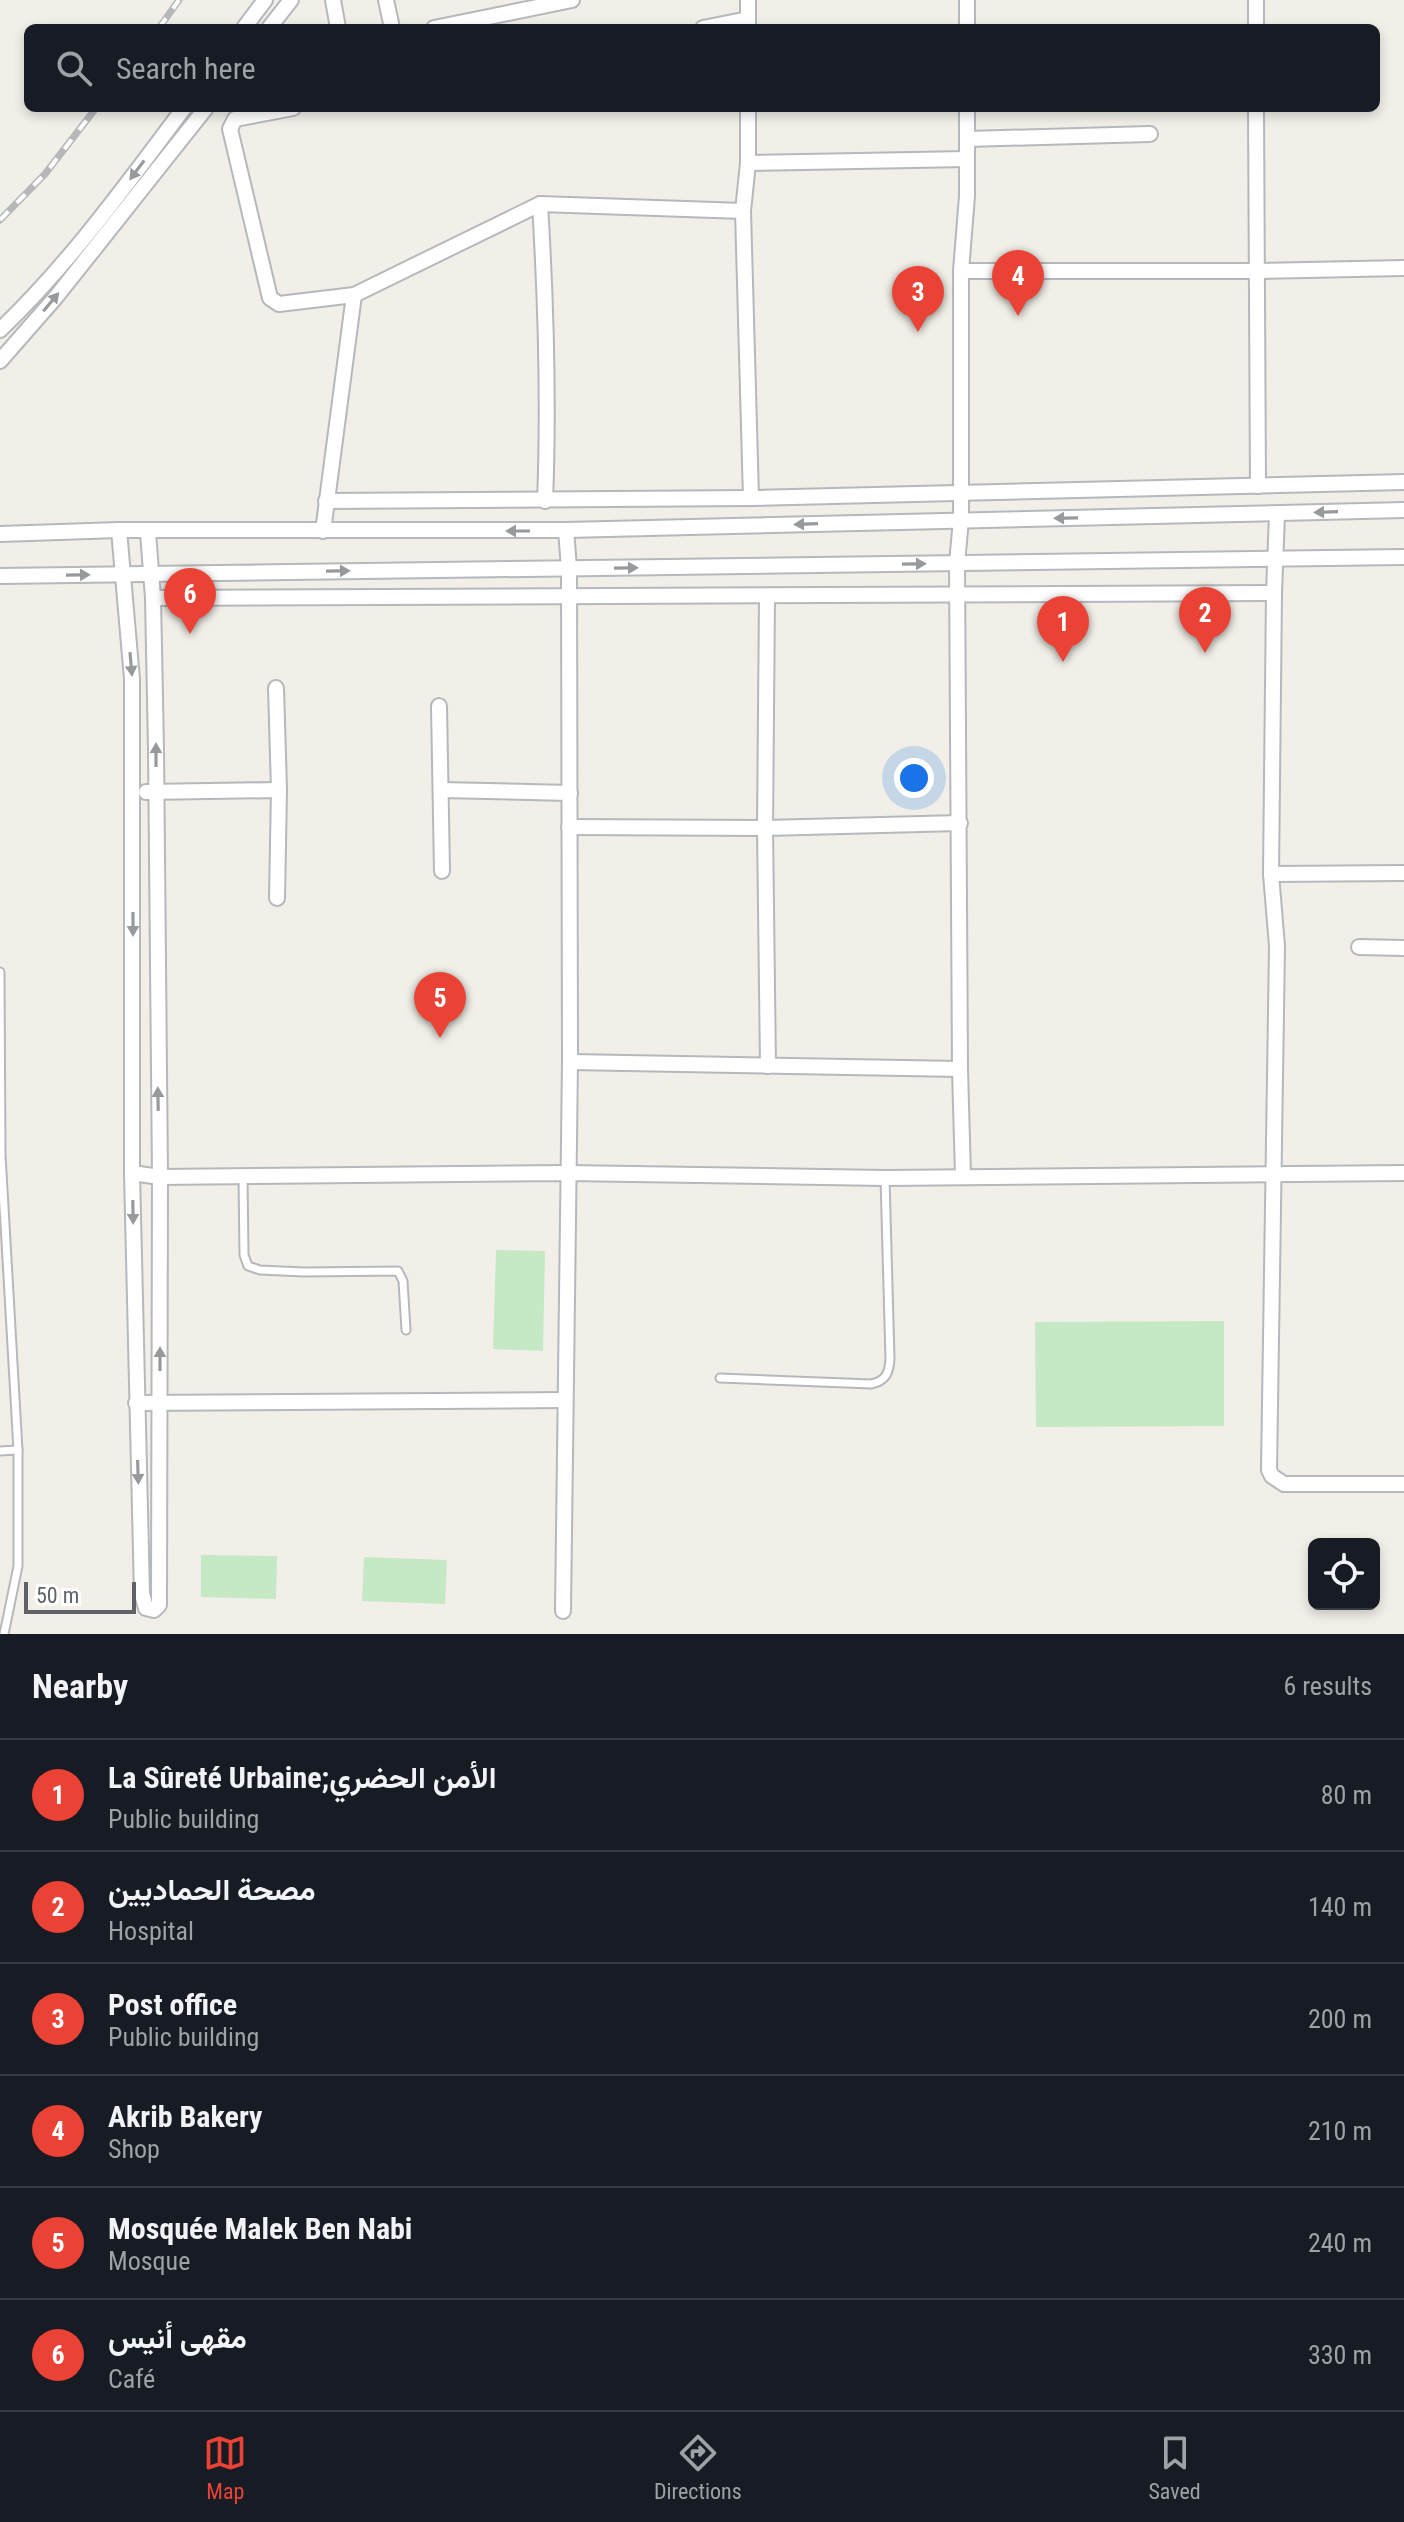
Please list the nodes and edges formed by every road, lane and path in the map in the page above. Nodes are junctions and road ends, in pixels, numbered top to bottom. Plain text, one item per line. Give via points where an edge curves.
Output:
1 (265, 0) edge
2 (291, 0) edge
3 (333, 0) edge
4 (386, 0) edge
5 (572, 0) edge
6 (748, 0) edge
7 (967, 0) edge
8 (1256, 0) edge
9 (247, 24) edge
10 (272, 24) edge
11 (337, 24) edge
12 (391, 24) edge
13 (454, 24) edge
14 (748, 24) edge
15 (967, 24) edge
16 (1256, 24) edge
17 (181, 112) edge
18 (203, 112) edge
19 (272, 112) edge
20 (748, 112) edge
21 (967, 112) edge
22 (1256, 112) edge
23 (1150, 134) dead end
24 (967, 139) junction
25 (967, 159) junction
26 (748, 163) junction
27 (540, 204) junction
28 (743, 211) junction
29 (1404, 268) edge
30 (961, 271) junction
31 (1257, 271) junction
32 (354, 295) junction
33 (0, 330) edge
34 (0, 361) edge
35 (1404, 482) edge
36 (1258, 486) junction
37 (961, 493) junction
38 (751, 498) junction
39 (326, 501) junction
40 (545, 501) junction
41 (1404, 510) edge
42 (1277, 514) junction
43 (961, 520) junction
44 (119, 530) junction
45 (566, 530) junction
46 (323, 531) junction
47 (148, 532) junction
48 (0, 534) edge
49 (1404, 557) edge
50 (1275, 559) junction
51 (957, 563) junction
52 (569, 568) junction
53 (124, 574) junction
54 (152, 574) junction
55 (0, 576) edge
56 (1274, 593) junction
57 (958, 595) junction
58 (767, 597) junction
59 (153, 598) junction
60 (568, 598) junction
61 (276, 688) dead end
62 (439, 706) dead end
63 (279, 790) junction
64 (441, 790) junction
65 (133, 792) junction
66 (155, 792) junction
67 (570, 793) junction
68 (960, 823) junction
69 (569, 827) junction
70 (765, 828) junction
71 (442, 871) dead end
72 (1404, 873) edge
73 (1271, 874) junction
74 (277, 898) dead end
75 (1359, 947) dead end
76 (1404, 948) edge
77 (0, 972) edge
78 (1, 1002) edge
79 (570, 1062) junction
80 (768, 1066) junction
81 (158, 1067) junction
82 (132, 1068) junction
83 (960, 1069) junction
84 (132, 1173) junction
85 (567, 1173) junction
86 (1273, 1173) junction
87 (1404, 1173) edge
88 (243, 1176) junction
89 (963, 1176) junction
90 (160, 1177) junction
91 (885, 1178) junction
92 (2, 1213) edge
93 (406, 1330) dead end
94 (720, 1378) dead end
95 (565, 1400) junction
96 (159, 1402) junction
97 (136, 1403) junction
98 (18, 1450) junction
99 (0, 1451) edge
100 (1404, 1484) edge
101 (563, 1611) dead end
102 (4, 1634) edge

1 - 9 street
2 - 10 street
3 - 11 street
4 - 12 street
5 - 13 street
6 - 14 street
7 - 15 street
8 - 16 street
17 -> 33 street via 112,204
34 -> 18 street
19 - 32 street via 235,119 230,129 270,298 279,304
20 - 26 street
21 - 24 street
22 - 31 street
23 - 24 street
24 - 25 street
25 - 26 street
25 - 30 street
26 - 28 street
27 - 28 street
27 - 32 street
27 - 40 street via 548,347
28 - 38 street
29 - 31 street
30 - 31 street
30 - 37 street
31 - 36 street
32 - 39 street
35 - 36 street
36 - 37 street
37 - 38 street
37 - 43 street
38 - 40 street
39 - 40 street
39 - 46 street
41 -> 42 street
42 -> 43 street
42 - 50 street
43 -> 45 street
43 - 51 street
44 - 47 street
44 - 48 street
44 - 53 street
45 -> 46 street
45 - 52 street
46 - 47 street
47 - 54 street
49 - 50 street
50 - 51 street
50 - 56 street
52 -> 51 street
51 - 57 street
54 -> 52 street
52 - 60 street
53 - 54 street
55 -> 53 street
53 -> 65 street
54 - 59 street
56 - 57 street
56 - 73 street
57 - 58 street
57 - 68 street
58 - 60 street
58 - 70 street
59 - 60 street
66 -> 59 street
60 - 67 street
61 - 63 street
62 - 64 street
63 - 66 street
63 - 74 street
64 - 67 street
64 - 71 street
65 - 66 street
65 -> 82 street
66 - 81 street
67 - 69 street
68 - 70 street
68 - 83 street
69 - 70 street
69 - 79 street
70 - 80 street
72 - 73 street
73 - 86 street via 1277,946
75 - 76 street
77 - 78 lane
78 - 92 lane
79 - 80 street
79 - 85 street
80 - 83 street
81 - 82 street
90 -> 81 street
82 - 84 street
83 - 89 street
84 - 90 street
84 -> 97 street
85 - 88 street
85 - 91 street
85 - 95 street
86 - 87 street
86 - 89 street
86 - 100 street via 1269,1470 1284,1484
88 - 90 street
88 - 93 lane via 248,1266 304,1272 398,1271
89 - 91 street
96 -> 90 street
91 - 94 lane via 887,1376 871,1384
92 - 98 lane
95 - 96 street
95 - 101 street
96 - 97 street
97 -> 96 street via 142,1594 146,1608 154,1610 159,1605
98 - 99 lane
98 - 102 lane via 18,1566

